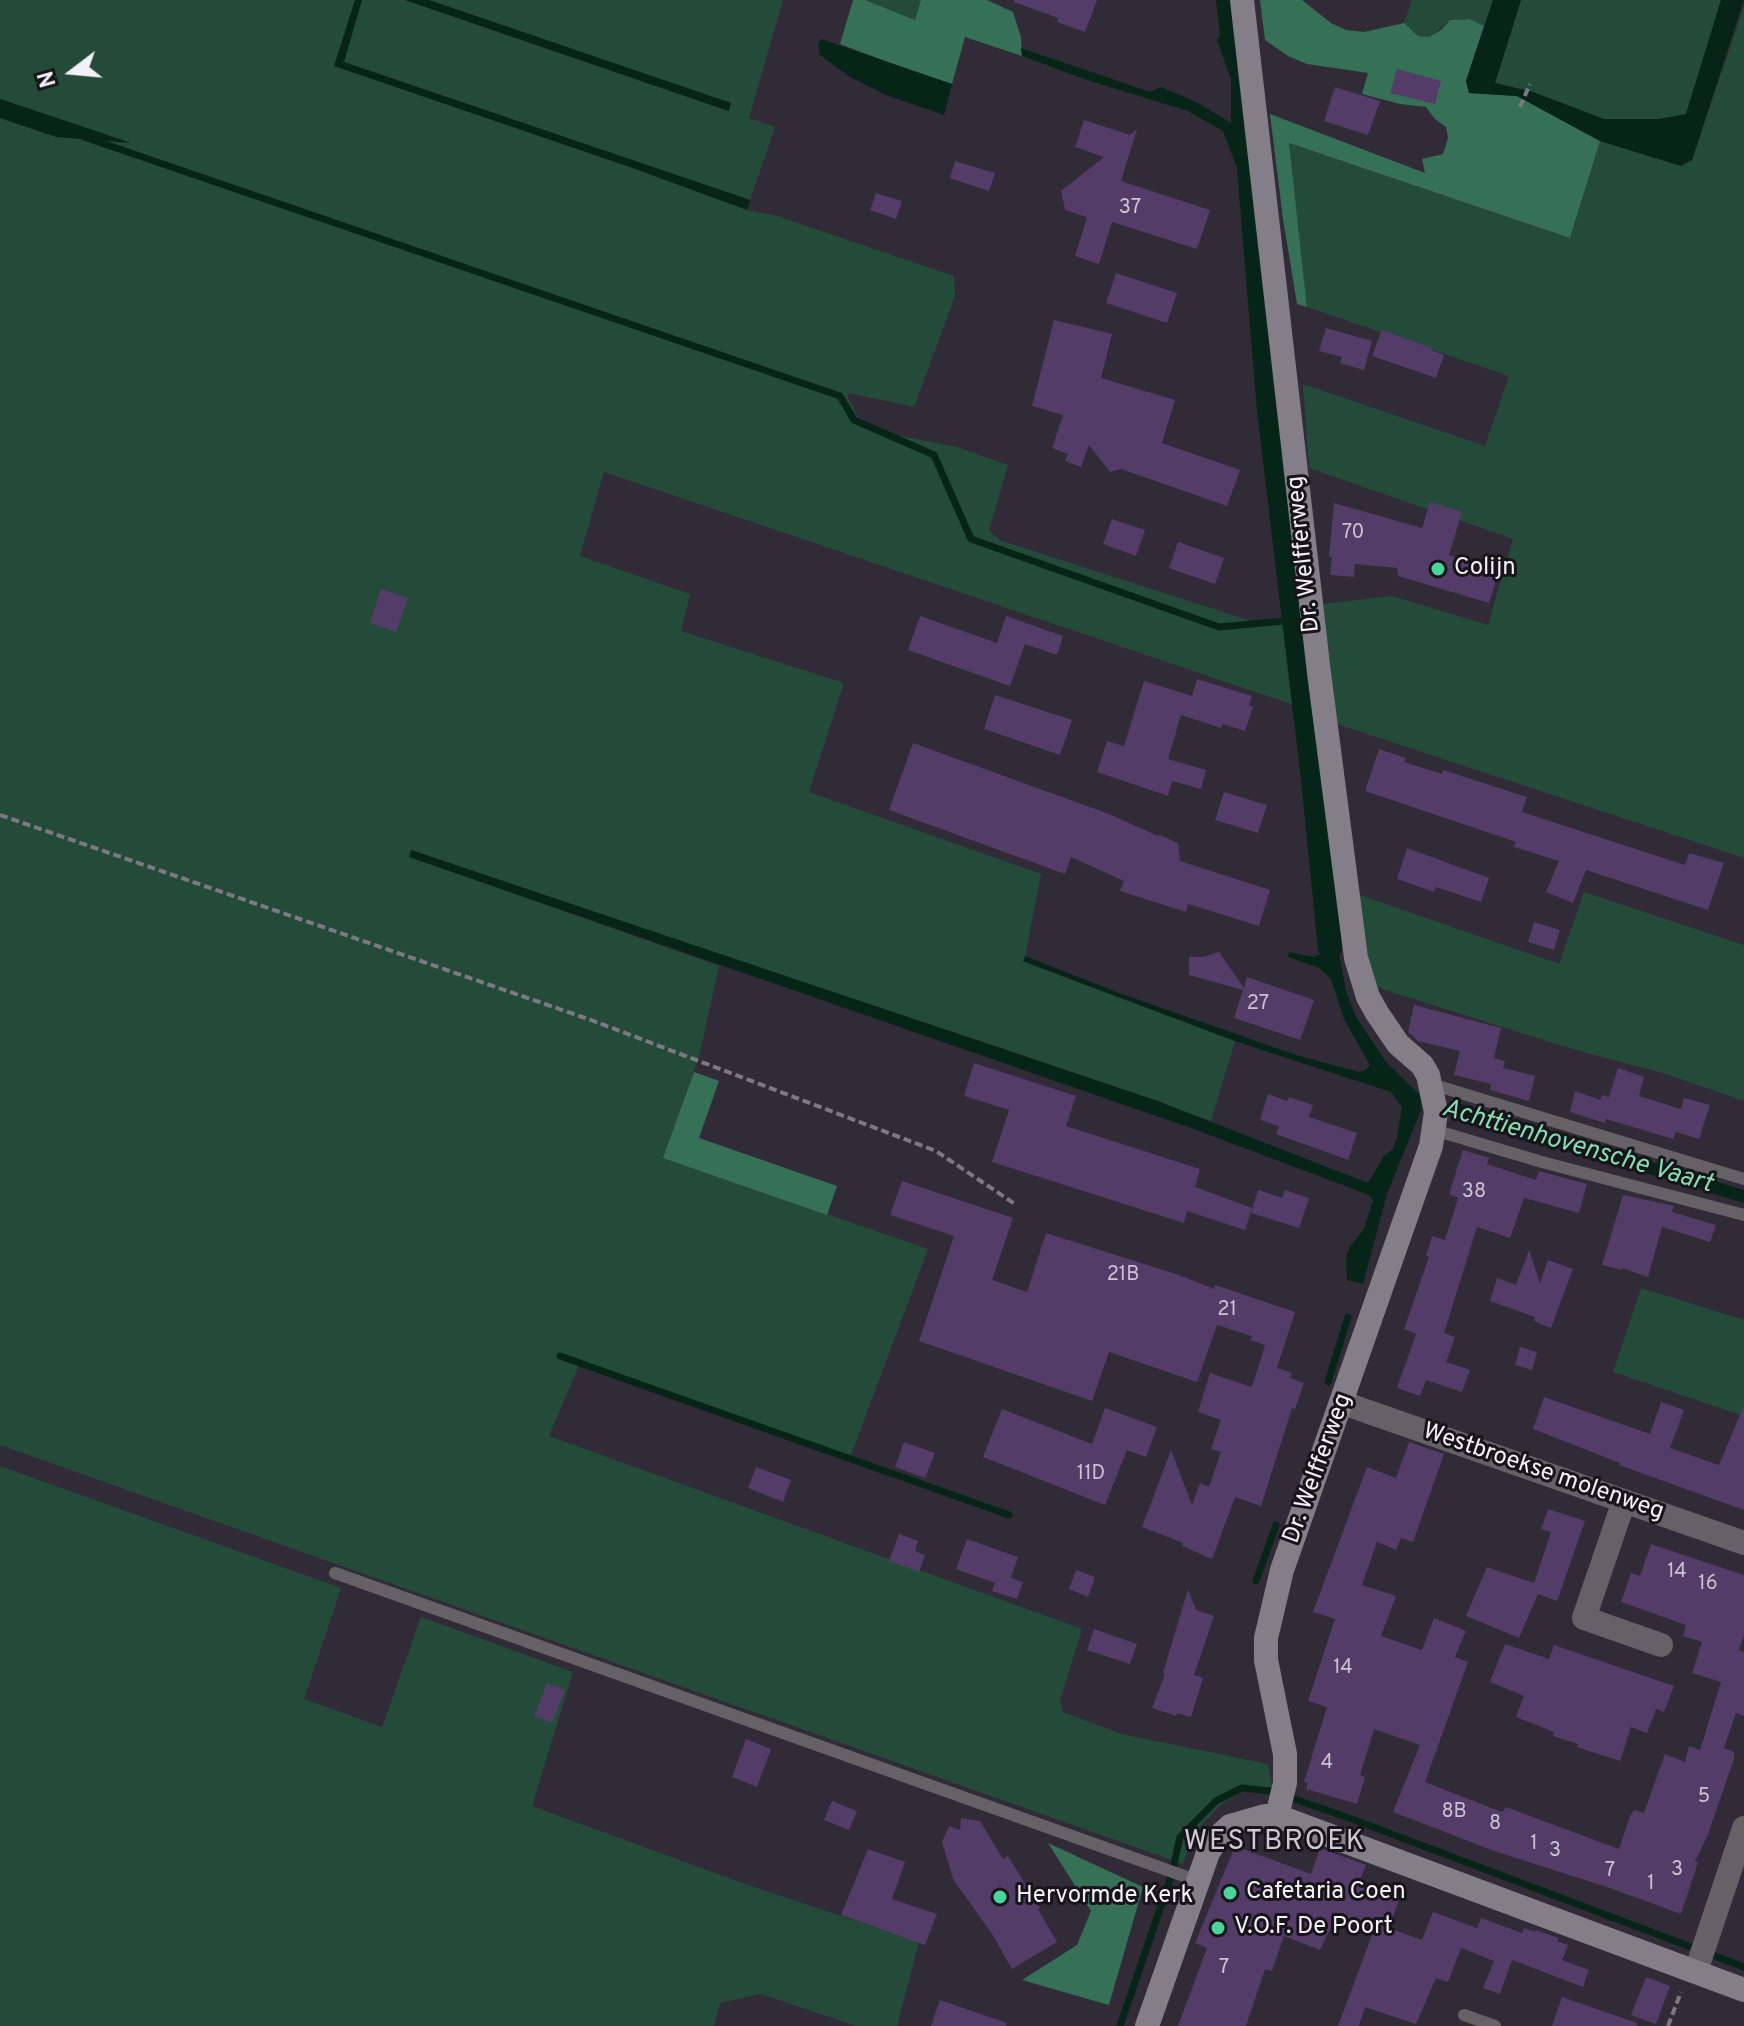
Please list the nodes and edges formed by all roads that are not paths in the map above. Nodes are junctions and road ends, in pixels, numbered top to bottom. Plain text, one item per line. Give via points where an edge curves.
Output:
1 (1242, 0) edge
2 (1432, 1086) junction
3 (1434, 1128) junction
4 (1744, 1179) edge
5 (1744, 1215) edge
6 (1343, 1403) junction
7 (1624, 1501) junction
8 (1744, 1543) edge
9 (335, 1573) dead end
10 (1661, 1645) dead end
11 (1280, 1804) junction
12 (1744, 1828) edge
13 (1198, 1881) junction
14 (1688, 1968) junction
15 (1744, 1990) edge
16 (1464, 2015) dead end
17 (1147, 2026) edge
18 (1495, 2026) edge

1 - 2 street, Dr. Welfferweg via 1356,958 1377,1013 1398,1044 1422,1065
2 - 3 street, Dr. Welfferweg
2 - 4 lane
3 - 5 lane
3 - 6 street, Dr. Welfferweg
6 - 7 street, Westbroekse molenweg
6 - 11 street, Dr. Welfferweg via 1282,1570 1266,1638 1285,1754
7 - 8 street, Westbroekse molenweg
7 - 10 street via 1584,1618
9 - 13 lane
11 - 13 street via 1223,1831
11 - 14 street
12 - 14 street
13 - 17 street
14 - 15 street
16 - 18 lane

